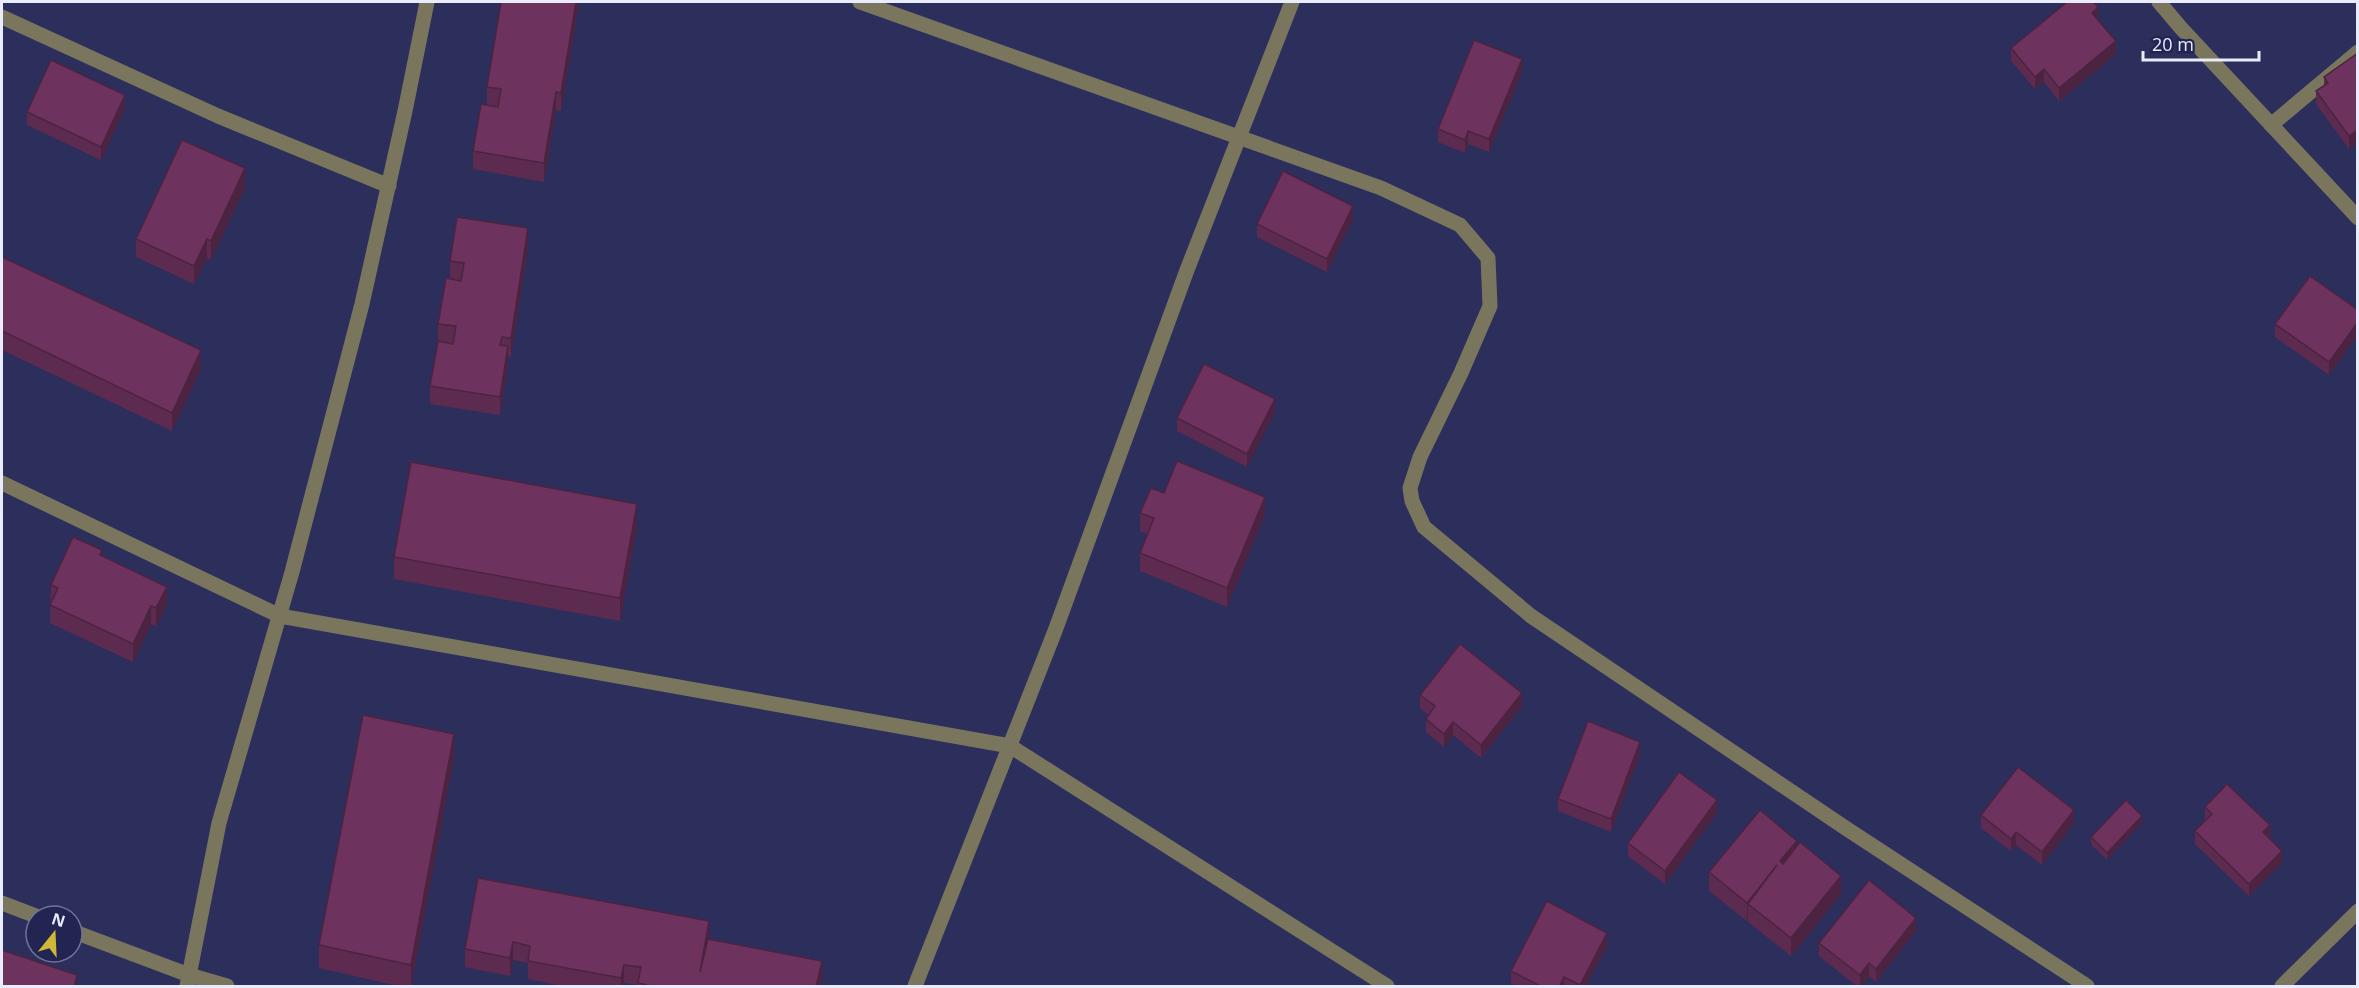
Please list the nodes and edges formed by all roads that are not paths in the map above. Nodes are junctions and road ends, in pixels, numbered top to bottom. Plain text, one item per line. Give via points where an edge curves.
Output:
1 (427, 2) edge
2 (860, 2) edge
3 (1292, 2) edge
4 (2159, 2) edge
5 (2, 17) edge
6 (2358, 52) edge
7 (2271, 125) junction
8 (1240, 136) junction
9 (389, 186) junction
10 (2358, 218) edge
11 (2, 483) edge
12 (280, 616) junction
13 (1010, 746) junction
14 (2, 903) edge
15 (24, 911) edge
16 (2358, 911) edge
17 (84, 936) edge
18 (188, 981) edge
19 (227, 987) edge
20 (915, 987) edge
21 (1387, 987) edge
22 (2086, 987) edge
23 (2282, 987) edge

1 - 9 street
2 - 8 street
3 - 8 street
4 - 7 street
5 - 9 street via 218,116
6 - 7 street
7 - 10 street
8 - 13 street
8 - 22 street via 1381,188 1460,225 1488,258 1490,306 1420,457 1410,488 1424,526 1531,616
9 - 12 street
11 - 12 street
12 - 13 street
12 - 18 street via 219,823
13 - 20 street
13 - 21 street
14 - 15 street
16 - 23 street
17 - 18 street
18 - 19 street

